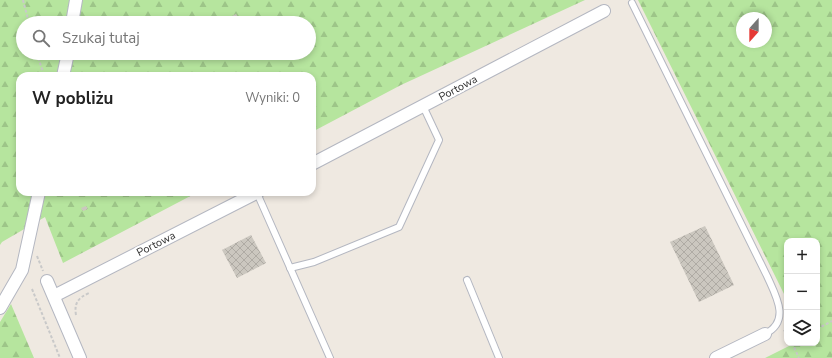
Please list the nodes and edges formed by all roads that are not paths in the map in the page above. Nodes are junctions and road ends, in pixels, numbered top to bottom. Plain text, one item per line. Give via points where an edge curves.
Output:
1 (76, 0) edge
2 (632, 3) dead end
3 (604, 12) dead end
4 (73, 16) edge
5 (66, 60) edge
6 (64, 72) edge
7 (423, 106) junction
8 (316, 162) edge
9 (38, 196) edge
10 (250, 196) edge
11 (260, 196) edge
12 (290, 268) junction
13 (467, 280) dead end
14 (47, 281) dead end
15 (54, 296) junction
16 (0, 308) edge
17 (765, 334) joint
18 (80, 358) edge
19 (330, 358) edge
20 (499, 358) edge
21 (716, 358) edge

1 - 4 street
2 - 17 lane via 777,300 780,308 778,320 771,331
3 - 7 street, Portowa
5 - 6 street
7 - 8 street, Portowa
7 - 12 lane via 439,140 399,227 314,262
9 - 16 street via 22,270
10 - 15 street, Portowa
11 - 12 lane
12 - 19 lane
13 - 20 lane
14 - 15 street
15 - 18 street
17 - 21 street

